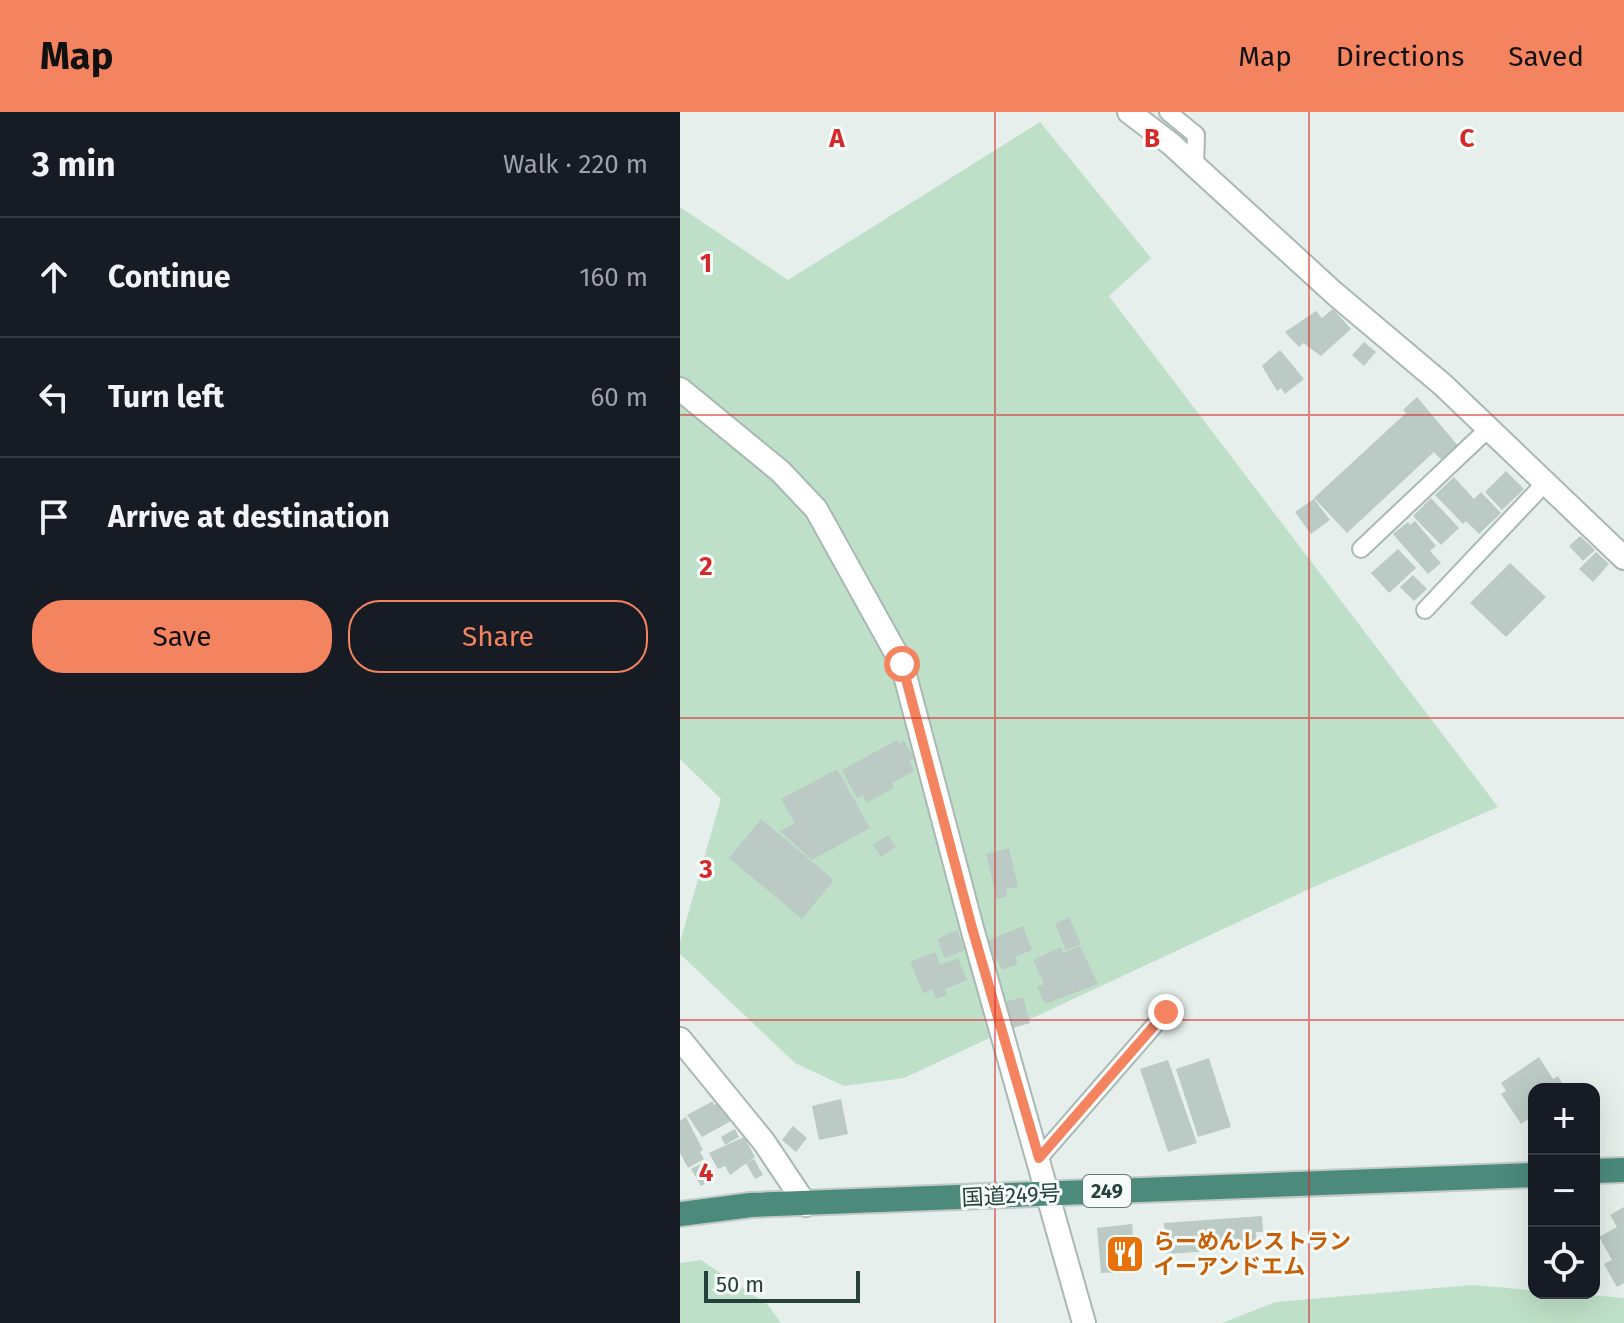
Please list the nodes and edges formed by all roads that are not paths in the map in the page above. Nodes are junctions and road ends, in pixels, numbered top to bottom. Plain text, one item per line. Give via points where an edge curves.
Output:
1 (1129, 112) edge
2 (1168, 112) edge
3 (1195, 165) junction
4 (680, 389) edge
5 (1488, 429) junction
6 (1545, 483) junction
7 (1361, 549) dead end
8 (1624, 558) edge
9 (1425, 610) dead end
10 (1166, 1012) dead end
11 (680, 1039) edge
12 (1039, 1158) junction
13 (1624, 1170) edge
14 (1600, 1171) edge
15 (1528, 1175) edge
16 (1048, 1193) junction
17 (806, 1205) junction
18 (680, 1214) edge
19 (1084, 1323) edge

1 - 3 street
2 - 3 street via 1196,135
3 - 5 street
4 - 12 street via 780,471 816,509 902,664
5 - 6 street
5 - 7 street
6 - 8 street
6 - 9 street
10 - 12 street
11 - 17 street via 764,1142
12 - 16 street
13 - 14 highway
15 - 16 highway, 国道249号 / 249
16 - 17 highway, 国道249号 / 249
16 - 19 street
17 - 18 highway, 国道249号 / 249

